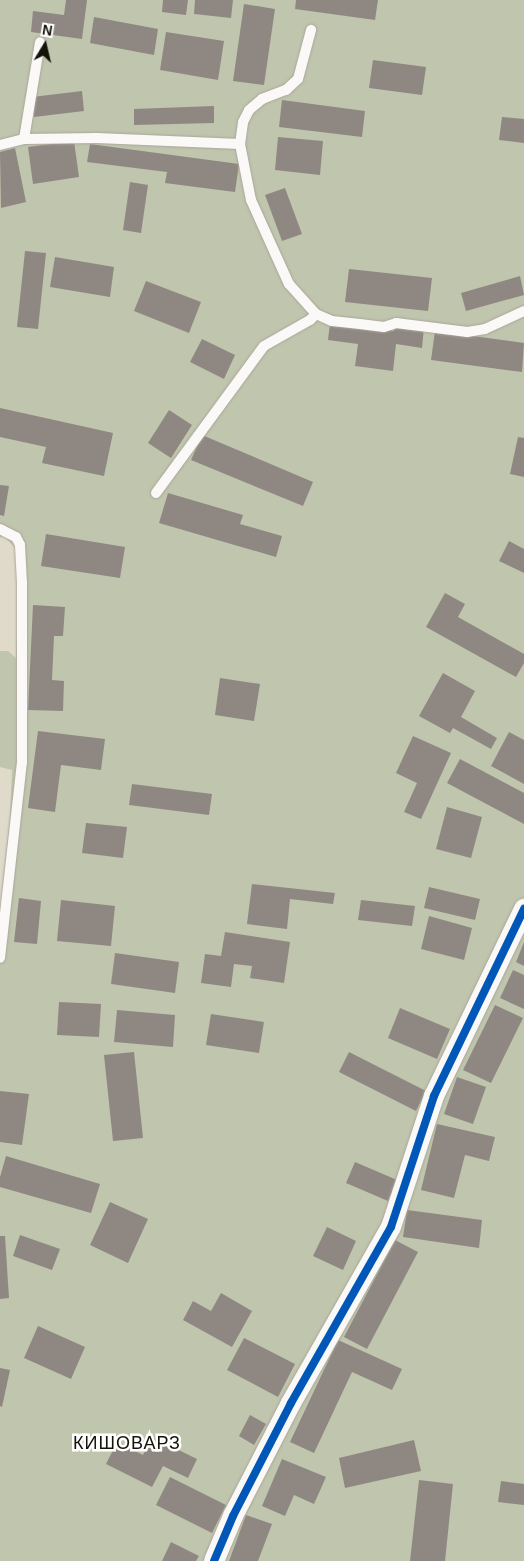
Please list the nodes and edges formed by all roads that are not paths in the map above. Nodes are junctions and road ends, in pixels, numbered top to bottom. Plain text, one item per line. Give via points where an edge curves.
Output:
1 (311, 30) dead end
2 (40, 42) dead end
3 (24, 139) junction
4 (0, 144) edge
5 (240, 144) junction
6 (524, 311) edge
7 (316, 314) junction
8 (156, 493) dead end
9 (0, 529) edge
10 (524, 909) edge
11 (0, 958) edge
12 (214, 1561) edge

1 - 5 lane via 298,79 286,90 262,99 250,110 243,122
2 - 3 lane
3 - 4 lane
3 - 5 lane via 97,138
5 - 7 lane via 250,200 289,284
6 - 7 lane via 468,332 396,323 384,327 332,321
7 - 8 lane via 264,346
9 - 11 lane via 16,537 20,545 22,582 22,762
10 - 12 street via 434,1096 391,1227 291,1403 233,1516

